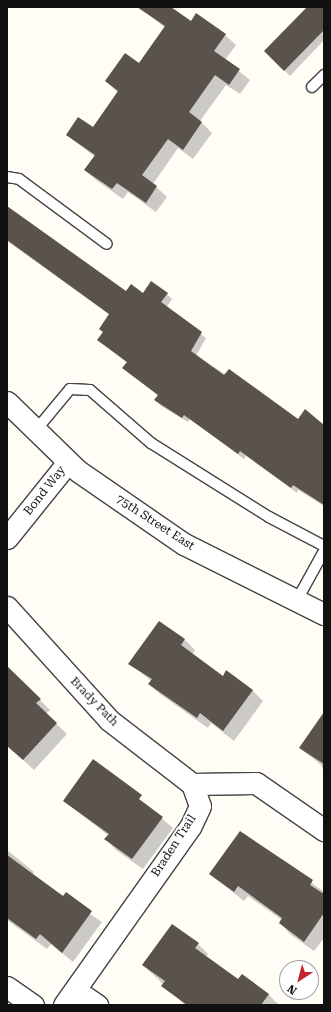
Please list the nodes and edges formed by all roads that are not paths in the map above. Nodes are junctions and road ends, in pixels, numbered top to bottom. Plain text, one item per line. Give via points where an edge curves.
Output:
1 (324, 75) edge
2 (312, 87) dead end
3 (7, 177) edge
4 (107, 244) dead end
5 (7, 402) edge
6 (36, 430) junction
7 (68, 462) junction
8 (7, 538) edge
9 (324, 546) edge
10 (324, 550) edge
11 (297, 600) junction
12 (7, 607) edge
13 (324, 614) edge
14 (192, 784) junction
15 (324, 830) edge
16 (7, 987) edge
17 (70, 997) edge
18 (32, 1005) edge
19 (97, 1005) edge

1 - 2 lane
3 - 4 lane via 19,179
5 - 6 street, 75th Street East
6 - 7 street, 75th Street East
6 - 9 lane via 70,389 90,390 151,443
7 - 8 street, Bond Way
7 - 11 street, 75th Street East via 184,544
10 - 11 lane
11 - 13 street, 75th Street East
12 - 14 street, Brady Path via 109,720
14 - 15 street via 256,782
14 - 17 street, Braden Trail via 200,806 190,827
16 - 18 street
17 - 19 street

